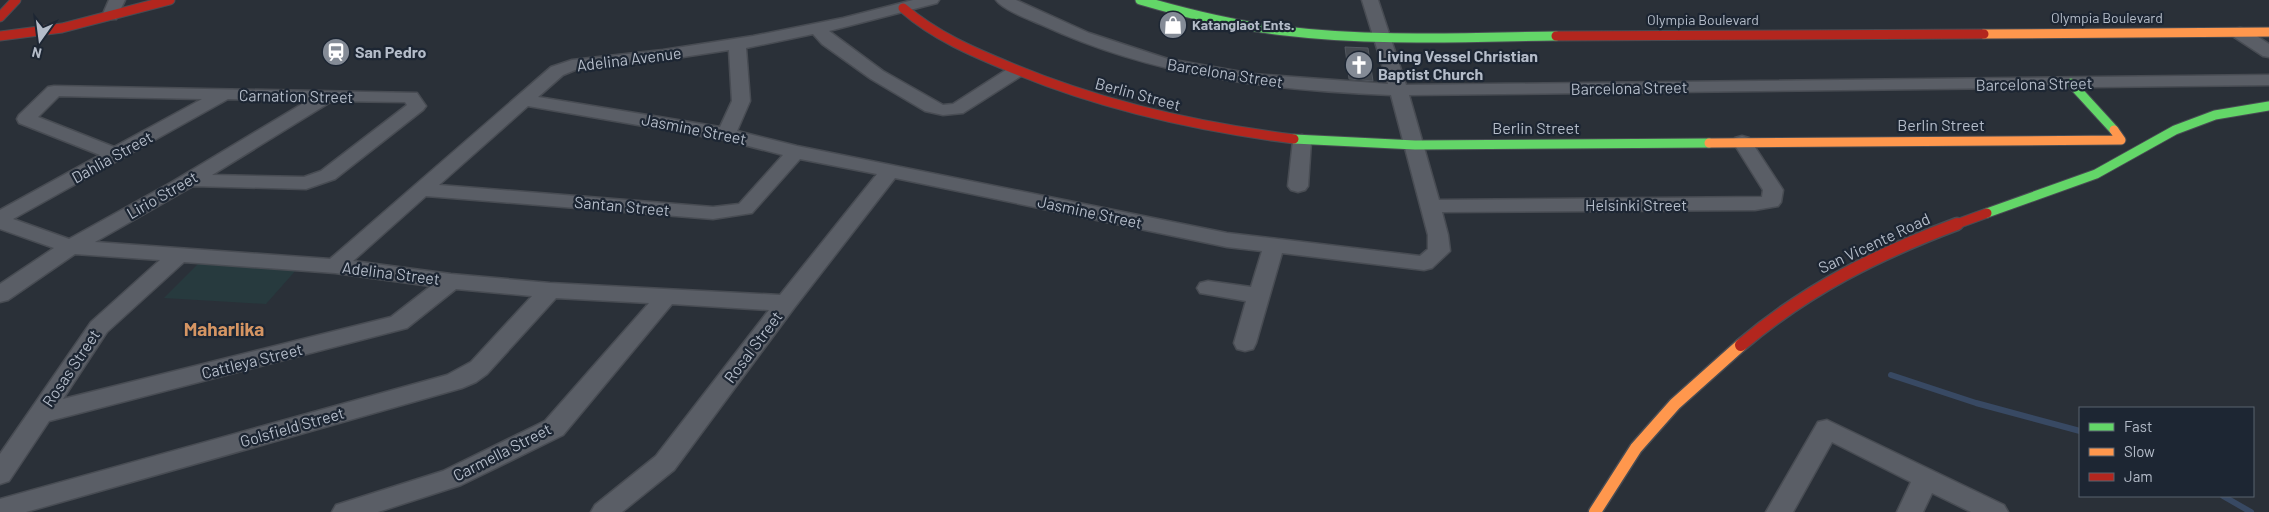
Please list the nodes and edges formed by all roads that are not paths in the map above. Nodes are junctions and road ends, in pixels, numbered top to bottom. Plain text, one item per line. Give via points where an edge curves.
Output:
1 (16, 0) edge
2 (117, 0) edge
3 (170, 0) edge
4 (931, 0) edge
5 (1004, 0) edge
6 (1140, 0) edge
7 (1370, 0) edge
8 (903, 8) junction
9 (110, 16) junction
10 (0, 17) edge
11 (818, 28) junction
12 (2240, 32) junction
13 (2269, 32) edge
14 (0, 36) edge
15 (1383, 37) junction
16 (736, 45) junction
17 (2269, 52) edge
18 (1016, 72) junction
19 (2269, 80) edge
20 (2072, 83) junction
21 (1399, 90) junction
22 (223, 95) junction
23 (326, 97) junction
24 (523, 100) junction
25 (2269, 106) edge
26 (726, 134) junction
27 (1302, 141) junction
28 (1742, 142) junction
29 (1415, 145) junction
30 (796, 152) junction
31 (116, 155) junction
32 (891, 170) junction
33 (188, 180) junction
34 (1298, 186) dead end
35 (422, 190) junction
36 (1432, 206) junction
37 (0, 220) edge
38 (1274, 245) junction
39 (71, 247) junction
40 (180, 255) junction
41 (335, 266) junction
42 (451, 281) junction
43 (1208, 288) dead end
44 (550, 290) junction
45 (0, 295) edge
46 (1260, 296) junction
47 (666, 297) junction
48 (786, 303) junction
49 (1245, 343) dead end
50 (40, 414) junction
51 (0, 474) edge
52 (1926, 478) junction
53 (0, 509) edge
54 (345, 512) edge
55 (604, 512) edge
56 (1596, 512) edge
57 (1780, 512) edge
58 (1910, 512) edge
59 (1995, 512) edge

1 - 10 main road
2 - 9 street
3 - 9 main road
4 - 8 street, Adelina Avenue
5 - 21 street, Barcelona Street via 1042,20 1165,64 1289,84
6 - 15 main road, Olympia Boulevard via 1248,26
7 - 15 street, Jasmine Street
8 - 11 street, Adelina Avenue
8 - 18 main road, Berlin Street via 950,41
9 - 14 main road via 62,28
11 - 16 street, Adelina Avenue
11 - 18 street via 828,40 877,75 931,107 943,110 957,108
12 - 13 main road, Olympia Boulevard
12 - 15 main road, Olympia Boulevard
12 - 17 street
15 - 21 street, Jasmine Street
16 - 24 street, Adelina Avenue via 572,65 557,71
16 - 26 street via 741,101
18 - 27 main road, Berlin Street via 1098,102 1177,122
19 - 20 street, Barcelona Street
20 - 21 street, Barcelona Street
20 - 28 main road, Berlin Street via 2121,140
21 - 29 street, Jasmine Street
22 - 23 street, Carnation Street
22 - 31 street, Dahlia Street
22 - 31 street, Carnation Street via 54,91 26,119
23 - 33 street, Lirio Street
23 - 33 street, Carnation Street via 411,98 417,106 328,175 306,183
24 - 26 street, Jasmine Street
24 - 35 street, Adelina Avenue
25 - 56 main road, San Vicente Road via 2215,115 2175,130 2096,174 1904,244 1822,284 1764,324 1675,404 1636,448
26 - 30 street, Jasmine Street
27 - 29 main road, Berlin Street
27 - 34 street
28 - 29 main road, Berlin Street
28 - 36 street, Helsinki Street via 1773,190 1771,202
29 - 36 street, Jasmine Street
30 - 32 street, Jasmine Street
30 - 35 street, Santan Street via 745,209 730,213
31 - 37 street, Dahlia Street
32 - 38 street, Jasmine Street via 1227,240
32 - 48 street, Rosal Street
33 - 39 street, Lirio Street
35 - 41 street, Adelina Avenue
36 - 38 street, Jasmine Street via 1439,251 1424,263
37 - 39 street, Adelina Street
38 - 46 street
39 - 40 street, Adelina Street
39 - 45 street, Lirio Street
40 - 41 street, Adelina Street
40 - 50 street, Rosas Street via 99,327
41 - 42 street, Adelina Street
42 - 44 street, Adelina Street
42 - 50 street, Cattleya Street via 399,323
43 - 46 street
44 - 47 street, Adelina Street
44 - 53 street, Golsfield Street via 479,368 454,382
46 - 49 street
47 - 48 street, Adelina Street
47 - 54 street, Carmella Street via 554,428 452,478
48 - 55 street, Rosal Street via 665,463
50 - 51 street, Rosas Street
52 - 57 street via 1827,429
52 - 58 street
52 - 59 street

